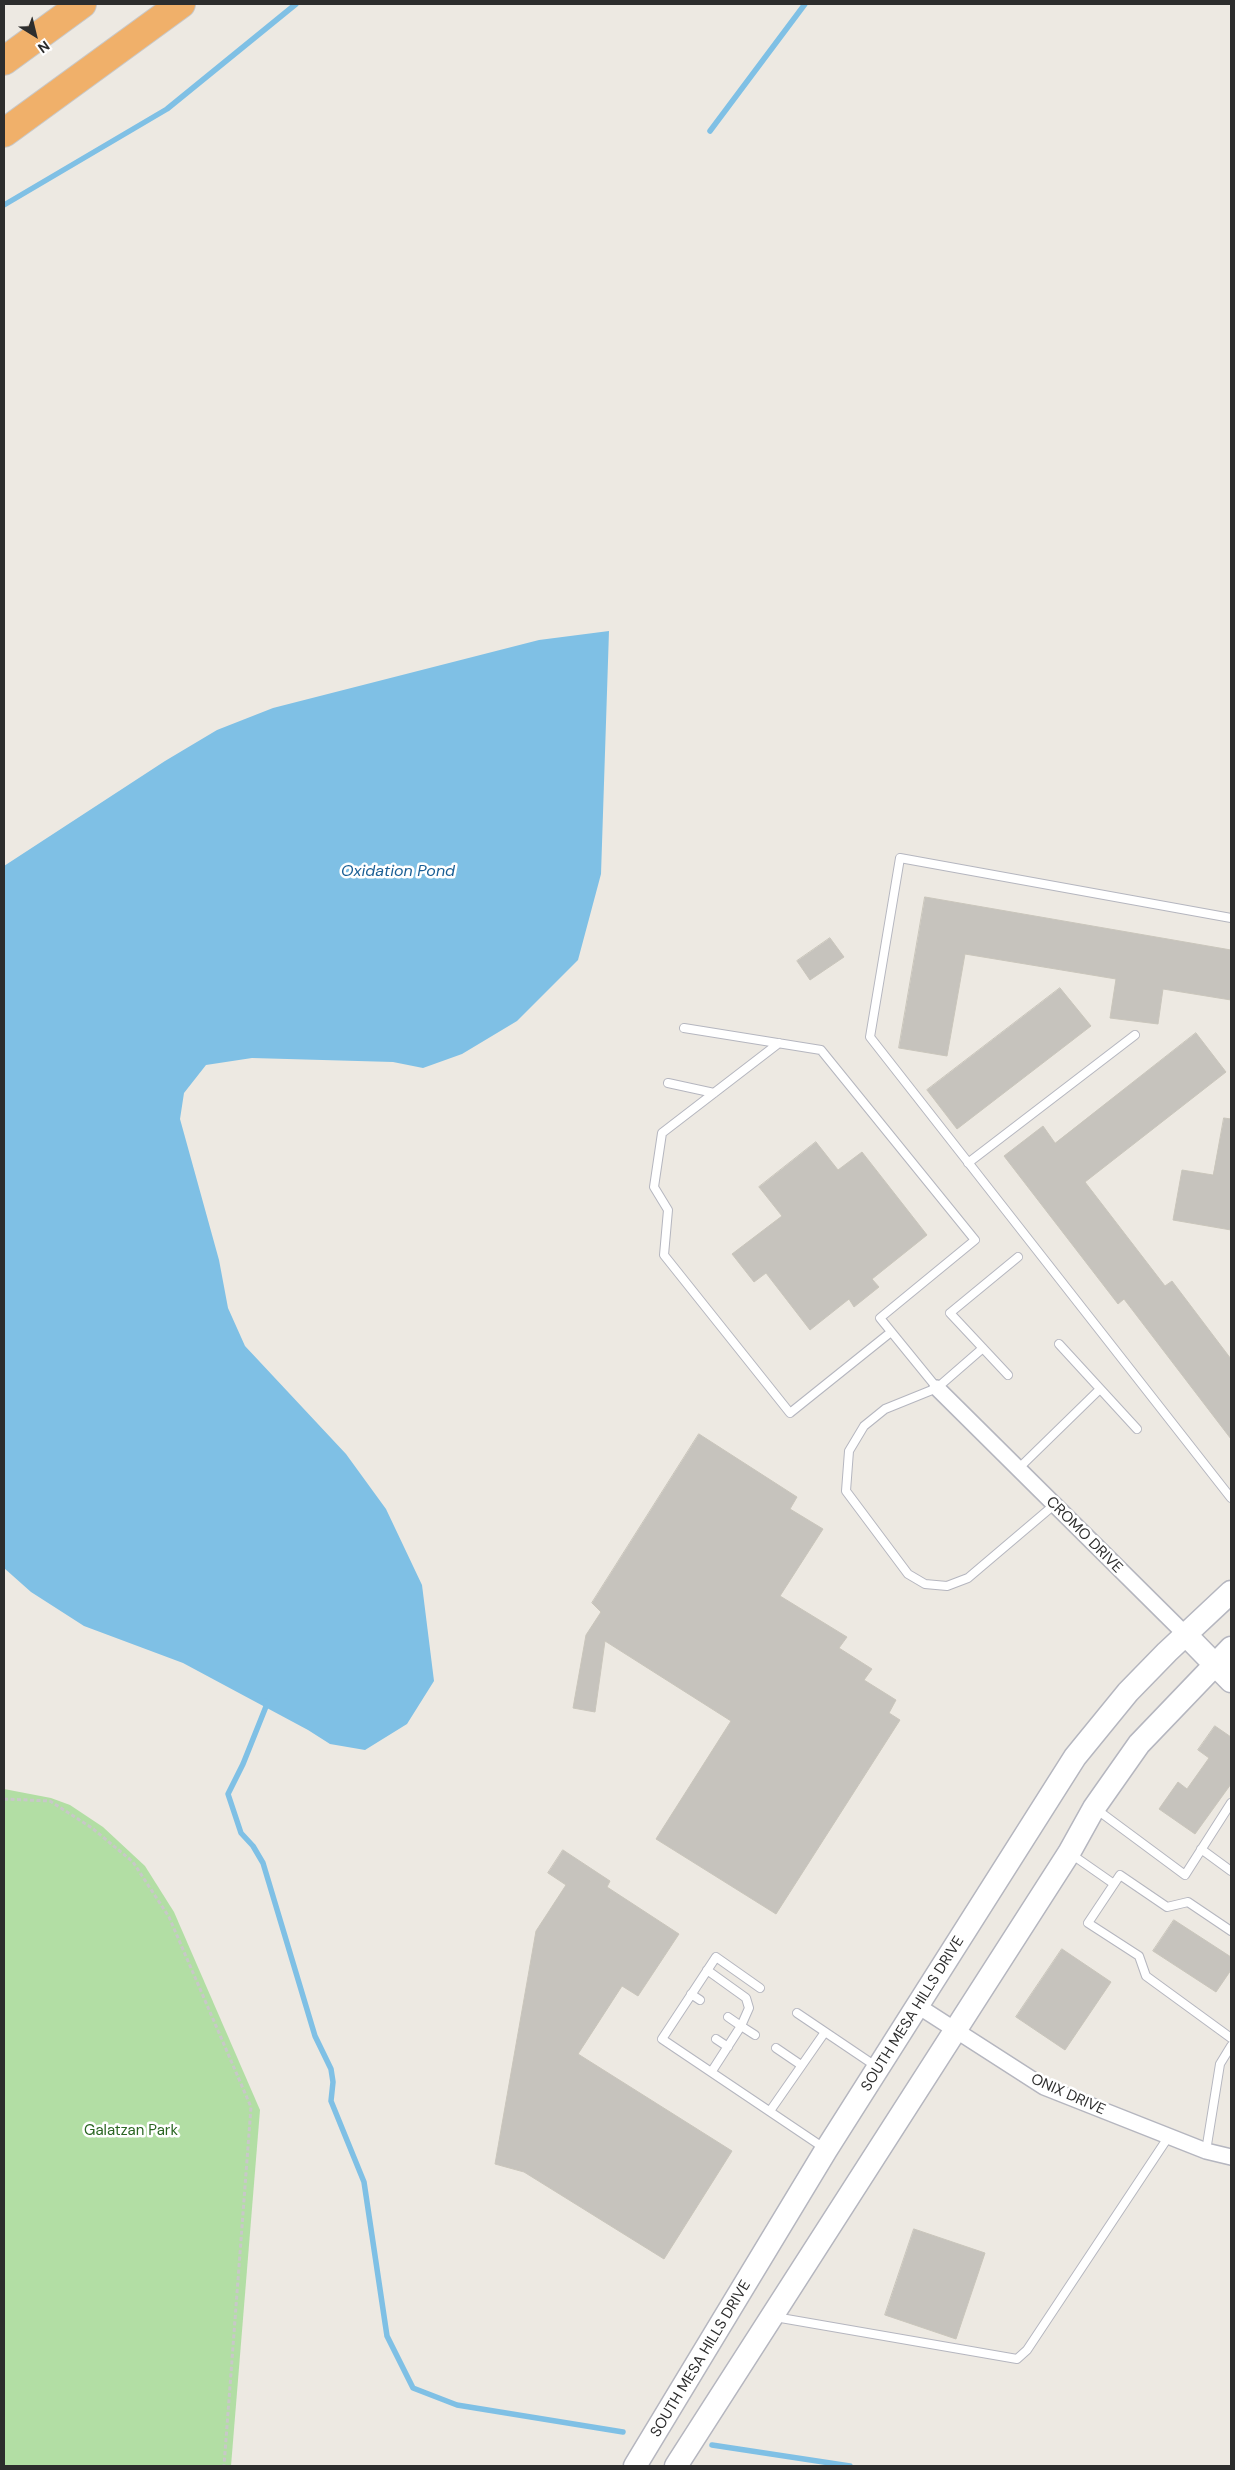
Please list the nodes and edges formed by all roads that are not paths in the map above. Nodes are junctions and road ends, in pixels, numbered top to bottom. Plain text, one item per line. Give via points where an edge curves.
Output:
1 (82, 4) edge
2 (181, 4) edge
3 (4, 61) edge
4 (4, 133) edge
5 (1231, 918) edge
6 (684, 1028) dead end
7 (1135, 1035) dead end
8 (779, 1043) junction
9 (668, 1082) dead end
10 (714, 1093) junction
11 (968, 1163) junction
12 (1018, 1257) dead end
13 (891, 1332) junction
14 (1059, 1344) dead end
15 (983, 1348) junction
16 (1008, 1375) dead end
17 (937, 1388) junction
18 (1100, 1389) junction
19 (1137, 1429) dead end
20 (1018, 1469) junction
21 (1231, 1498) edge
22 (1054, 1505) junction
23 (1231, 1592) edge
24 (1185, 1634) junction
25 (1231, 1648) edge
26 (1214, 1664) junction
27 (1231, 1681) edge
28 (1231, 1803) edge
29 (1094, 1808) junction
30 (1201, 1849) junction
31 (1069, 1853) junction
32 (1231, 1871) edge
33 (1114, 1884) junction
34 (1231, 1931) edge
35 (708, 1970) junction
36 (760, 1988) dead end
37 (691, 1994) junction
38 (700, 2000) dead end
39 (918, 2006) junction
40 (797, 2013) dead end
41 (678, 2015) junction
42 (728, 2017) dead end
43 (686, 2020) dead end
44 (741, 2026) junction
45 (954, 2030) junction
46 (824, 2032) junction
47 (755, 2035) dead end
48 (1231, 2038) edge
49 (716, 2039) dead end
50 (1231, 2046) edge
51 (728, 2047) junction
52 (776, 2048) dead end
53 (801, 2065) junction
54 (878, 2068) junction
55 (712, 2071) junction
56 (770, 2111) junction
57 (1169, 2136) junction
58 (826, 2150) junction
59 (1206, 2151) junction
60 (1231, 2157) edge
61 (771, 2316) junction
62 (635, 2466) edge
63 (676, 2466) edge

1 - 3 highway
2 - 4 highway
5 - 11 lane via 900,858 870,1037
6 - 8 lane
7 - 11 lane
8 - 10 lane
8 - 13 lane via 821,1050 975,1240 880,1318
9 - 10 lane
10 - 13 lane via 662,1133 654,1187 668,1210 664,1255 790,1413
11 - 21 lane
12 - 15 lane via 950,1313
13 - 17 lane
14 - 18 lane
15 - 16 lane
15 - 17 lane
17 - 20 street, CROMO DRIVE
17 - 22 lane via 885,1409 864,1426 849,1451 846,1491 908,1574 925,1584 947,1586 968,1578
18 - 19 lane
18 - 20 lane
20 - 22 street, CROMO DRIVE
22 - 24 street, CROMO DRIVE
23 - 24 street, SOUTH MESA HILLS DRIVE
24 - 26 street, CROMO DRIVE
24 - 39 street, SOUTH MESA HILLS DRIVE via 1128,1692 1075,1757
25 - 26 street
26 - 27 street, CROMO DRIVE
26 - 29 street via 1139,1744
28 - 30 lane
29 - 30 lane via 1185,1875
29 - 31 street
30 - 32 lane
31 - 33 lane
31 - 45 street
33 - 34 lane via 1120,1875 1167,1907 1188,1902
33 - 48 lane via 1088,1923 1139,1956 1146,1976
35 - 36 lane via 716,1957
35 - 37 lane
35 - 44 lane via 746,1998 749,2008
37 - 38 lane
37 - 41 lane
39 - 45 street, ONIX DRIVE
39 - 54 street, SOUTH MESA HILLS DRIVE
40 - 46 lane
41 - 43 lane
41 - 55 lane via 662,2038
42 - 44 lane
44 - 47 lane
44 - 51 lane
45 - 57 street, ONIX DRIVE via 1044,2087
45 - 61 street
46 - 53 lane
46 - 54 lane
49 - 51 lane
50 - 59 lane via 1220,2064
51 - 55 lane
52 - 53 lane
53 - 56 lane
54 - 58 street, SOUTH MESA HILLS DRIVE
55 - 56 lane
56 - 58 lane
57 - 59 street, ONIX DRIVE
57 - 61 lane via 1027,2350 1017,2359
58 - 62 street, SOUTH MESA HILLS DRIVE
59 - 60 street, ONIX DRIVE
61 - 63 street

